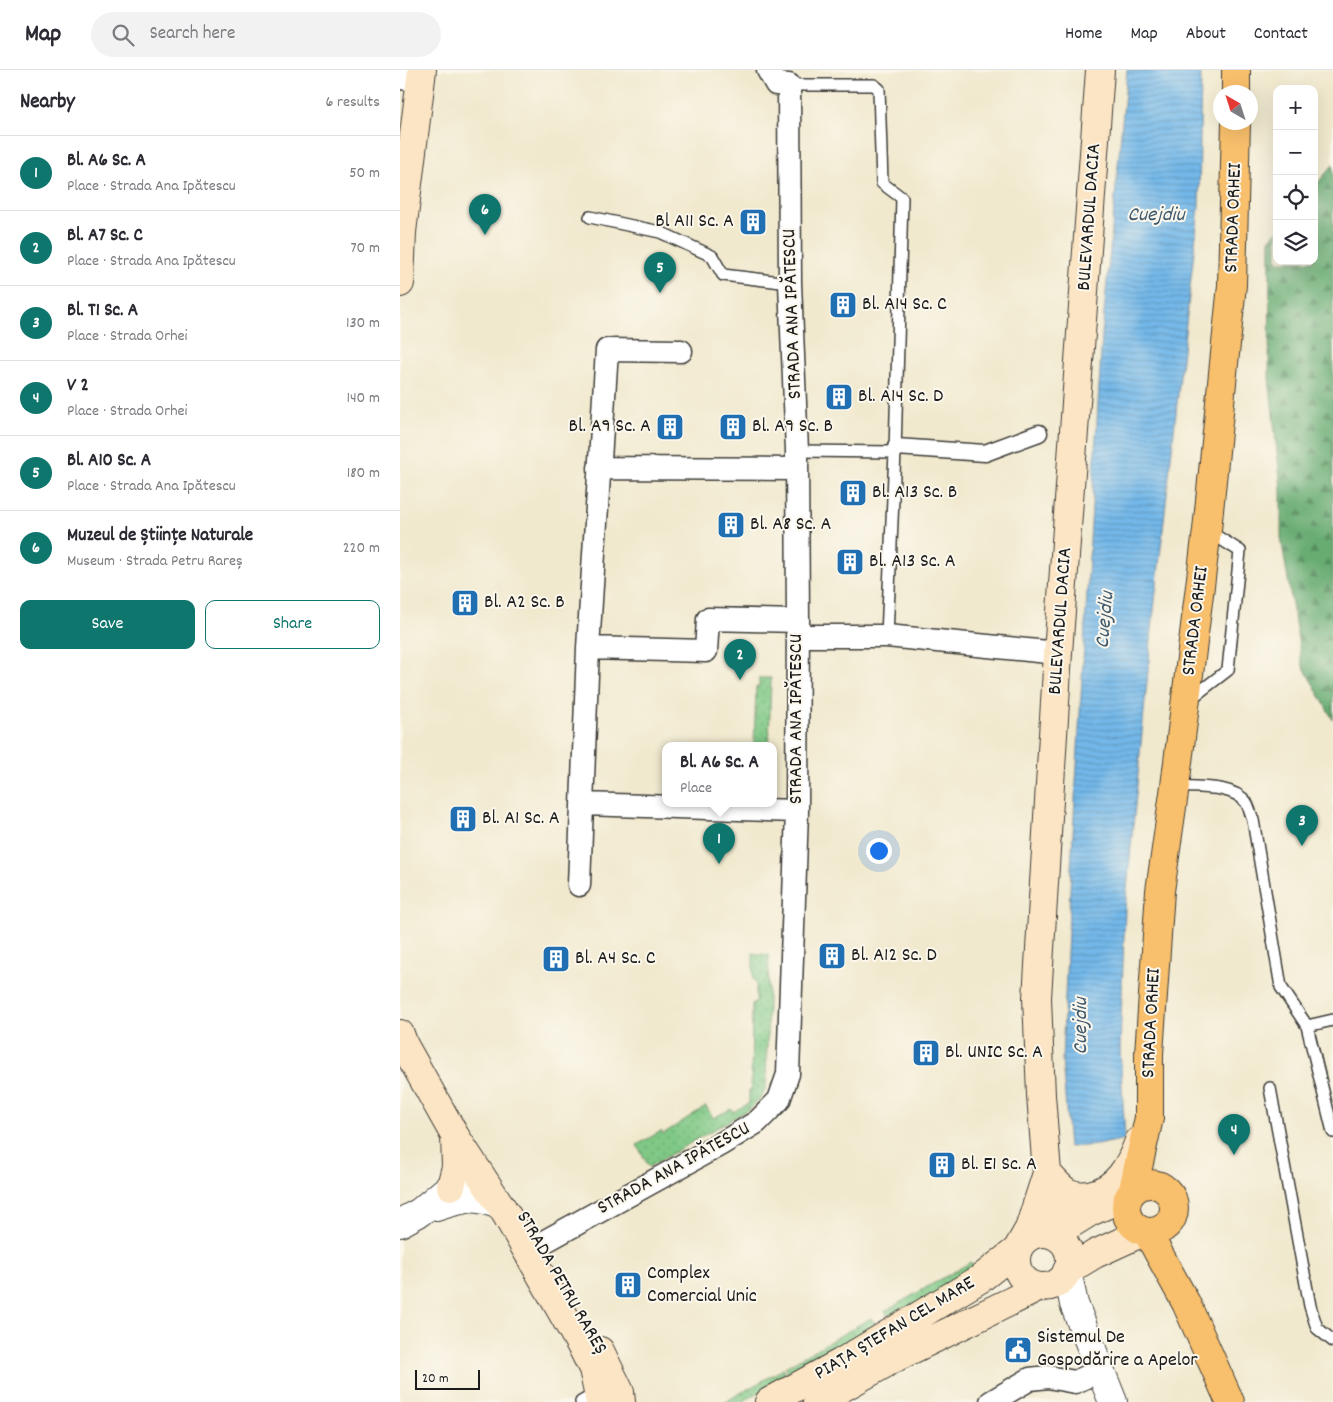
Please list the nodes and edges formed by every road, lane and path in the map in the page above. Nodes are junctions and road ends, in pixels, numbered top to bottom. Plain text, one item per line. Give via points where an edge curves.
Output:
1 (768, 70) edge
2 (1100, 70) edge
3 (1236, 70) edge
4 (414, 76) edge
5 (789, 85) junction
6 (1236, 85) edge
7 (1236, 130) edge
8 (590, 217) dead end
9 (401, 232) edge
10 (400, 283) edge
11 (790, 283) junction
12 (681, 351) dead end
13 (1039, 433) dead end
14 (895, 449) junction
15 (797, 460) junction
16 (599, 468) junction
17 (1207, 530) junction
18 (798, 629) junction
19 (887, 636) junction
20 (588, 648) junction
21 (1058, 653) junction
22 (1186, 702) junction
23 (1175, 786) junction
24 (583, 804) junction
25 (662, 807) edge
26 (675, 807) edge
27 (797, 811) junction
28 (580, 885) dead end
29 (1333, 1020) edge
30 (1307, 1026) junction
31 (400, 1034) edge
32 (1270, 1088) dead end
33 (1148, 1118) junction
34 (1333, 1132) edge
35 (455, 1136) junction
36 (1047, 1173) junction
37 (483, 1178) junction
38 (451, 1186) junction
39 (1164, 1189) junction
40 (1132, 1192) junction
41 (501, 1206) junction
42 (410, 1217) edge
43 (1153, 1228) junction
44 (1053, 1235) junction
45 (540, 1244) junction
46 (1018, 1250) junction
47 (1067, 1271) junction
48 (1040, 1287) junction
49 (1074, 1304) junction
50 (1333, 1341) edge
51 (1100, 1370) junction
52 (608, 1399) edge
53 (1228, 1400) edge
54 (769, 1402) edge
55 (817, 1402) edge
56 (991, 1402) edge
57 (1112, 1402) edge

1 - 5 street via 776,84
2 - 21 main road, BULEVARDUL DACIA
3 - 6 main road
4 - 9 main road
5 - 11 street, STRADA ANA IPĂTESCU
5 - 14 lane via 874,85 879,89 882,183 902,198
7 - 17 main road, STRADA ORHEI via 1232,285
8 - 11 lane via 660,232 712,256 723,275
9 - 10 main road
11 - 15 street, STRADA ANA IPĂTESCU
12 - 16 street via 607,350
13 - 14 street via 985,453
14 - 15 lane
14 - 19 lane
15 - 16 street
15 - 18 street, STRADA ANA IPĂTESCU
16 - 20 street
17 - 22 main road, STRADA ORHEI
17 - 22 lane via 1240,551 1228,670
18 - 19 street
18 - 20 street via 708,619 706,651
18 - 27 street, STRADA ANA IPĂTESCU
19 - 21 street
20 - 24 street
21 - 36 main road, BULEVARDUL DACIA via 1038,998
22 - 23 main road, STRADA ORHEI
23 - 30 lane via 1227,790 1240,796 1247,804 1253,820 1281,988
23 - 33 main road, STRADA ORHEI via 1159,900 1148,1054
24 - 25 street
24 - 28 street
26 - 27 street
27 - 45 street, STRADA ANA IPĂTESCU via 788,1074 779,1100 757,1122 721,1144
29 - 30 lane
30 - 34 lane
31 - 35 main road, STRADA PETRU RAREȘ
32 - 50 lane via 1310,1306 1318,1328
33 - 36 main road via 1132,1160 1116,1182 1104,1191 1078,1196 1067,1192
33 - 39 main road, STRADA ORHEI
33 - 40 main road, STRADA ORHEI
35 - 37 main road, STRADA PETRU RAREȘ
35 - 38 main road via 456,1167
36 - 44 main road, BULEVARDUL DACIA via 1057,1208
36 - 46 main road, BULEVARDUL DACIA via 1029,1230
37 - 38 street via 470,1177
37 - 41 main road, STRADA PETRU RAREȘ
37 - 45 main road, STRADA PETRU RAREȘ via 501,1185 513,1198
38 - 42 street
39 - 40 main road via 1148,1184
39 - 43 main road via 1174,1207
40 - 43 main road via 1125,1208 1130,1223
40 - 44 main road via 1090,1212
41 - 42 street via 484,1198 466,1197
41 - 52 main road, STRADA PETRU RAREȘ
43 - 47 main road via 1095,1254
43 - 53 main road
44 - 46 main road via 1045,1233 1028,1237
44 - 47 main road via 1061,1240 1069,1254
45 - 52 main road, STRADA PETRU RAREȘ via 600,1350
46 - 48 main road via 1019,1274 1024,1281
46 - 54 main road, PIAȚA ȘTEFAN CEL MARE via 980,1279
47 - 48 main road via 1056,1284
47 - 49 street
48 - 49 street
48 - 55 main road, PIAȚA ȘTEFAN CEL MARE via 897,1357
49 - 51 street
51 - 56 street via 1075,1382 1048,1377 1030,1379
51 - 57 street

